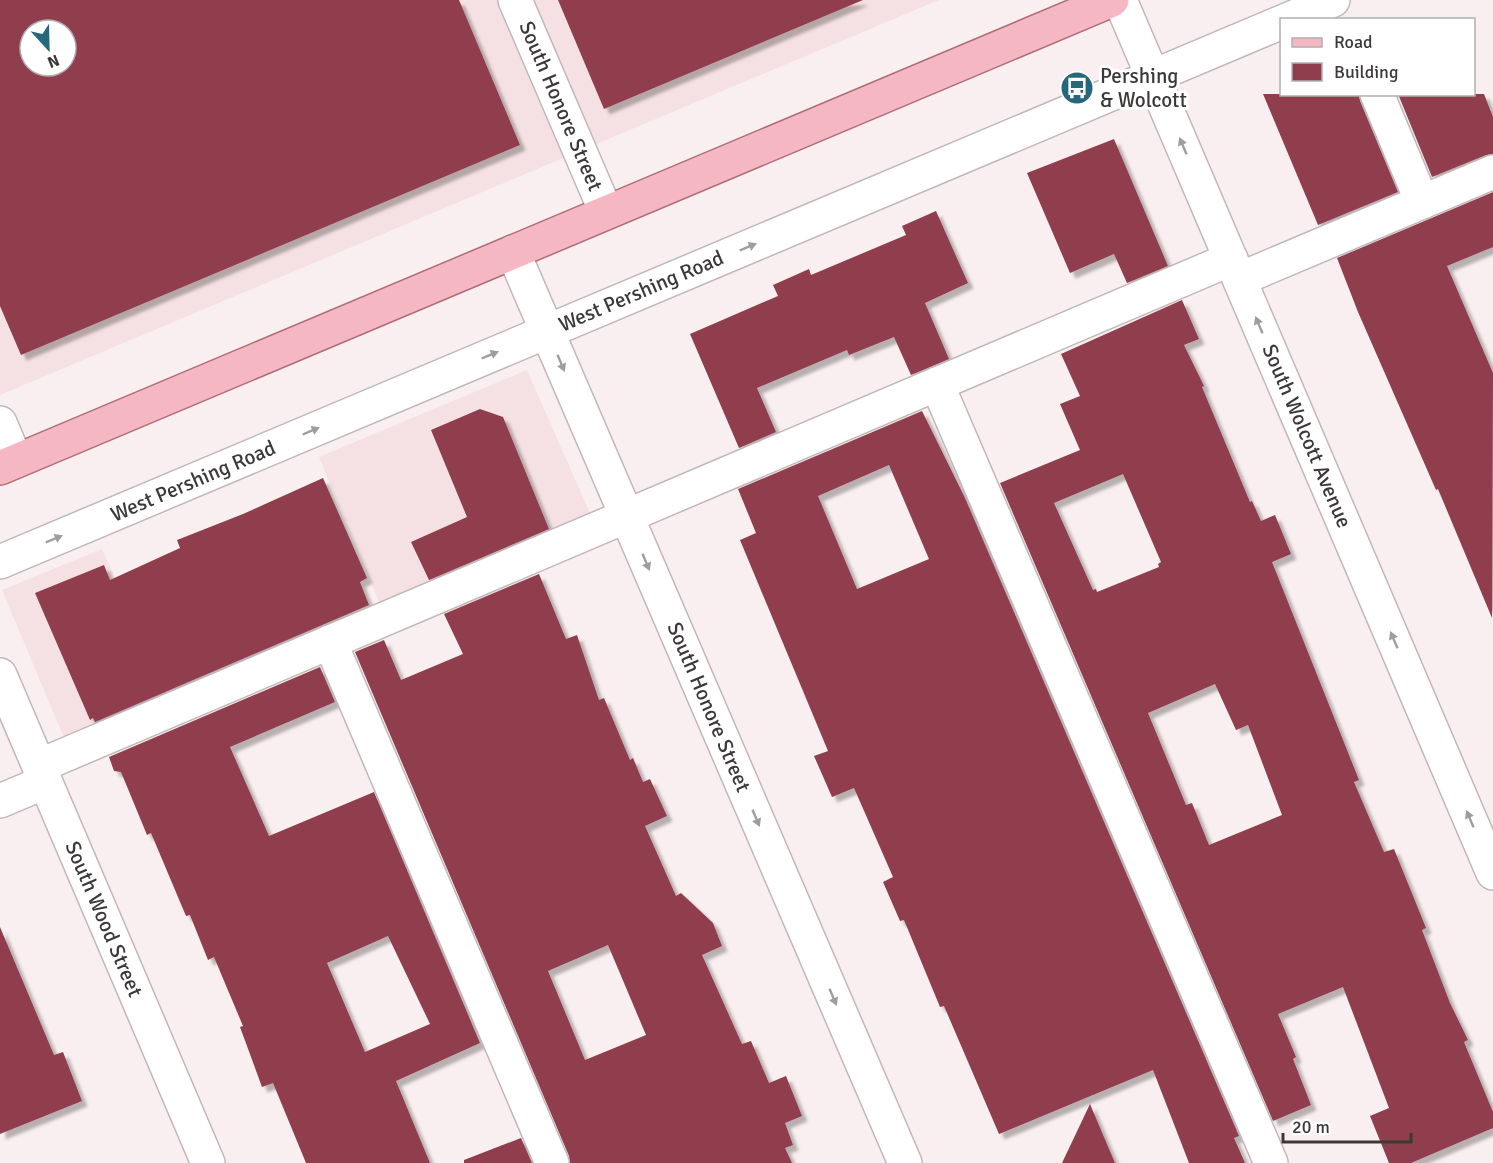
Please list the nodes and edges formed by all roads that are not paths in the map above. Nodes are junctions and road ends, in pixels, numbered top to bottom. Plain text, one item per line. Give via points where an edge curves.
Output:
1 (515, 0) edge
2 (1112, 0) edge
3 (1120, 0) edge
4 (1333, 0) edge
5 (1292, 18) edge
6 (1280, 22) edge
7 (1153, 76) junction
8 (1378, 96) edge
9 (1493, 172) edge
10 (1422, 202) junction
11 (606, 212) junction
12 (513, 252) junction
13 (1235, 269) junction
14 (546, 331) junction
15 (937, 384) junction
16 (0, 423) edge
17 (8, 464) edge
18 (626, 516) junction
19 (0, 562) edge
20 (330, 642) junction
21 (0, 675) edge
22 (42, 774) junction
23 (0, 801) edge
24 (1493, 873) edge
25 (208, 1163) edge
26 (552, 1163) edge
27 (905, 1163) edge
28 (1271, 1163) edge

1 - 11 street, South Honore Street
2 - 11 main road
3 - 7 street, South Wolcott Avenue
4 - 5 street
6 - 7 street, West Pershing Road
13 -> 7 street, South Wolcott Avenue
14 -> 7 street, West Pershing Road
8 - 10 street
9 - 10 street
10 - 13 street
11 - 12 main road
12 - 14 street, South Honore Street
12 - 17 main road
13 - 15 street
24 -> 13 street, South Wolcott Avenue
14 -> 18 street, South Honore Street
19 -> 14 street, West Pershing Road
15 - 18 street
15 - 28 street
16 - 17 street
18 - 20 street
18 -> 27 street, South Honore Street
20 - 22 street
20 - 26 street
21 - 22 street, South Wood Street
22 - 23 street
22 - 25 street, South Wood Street

